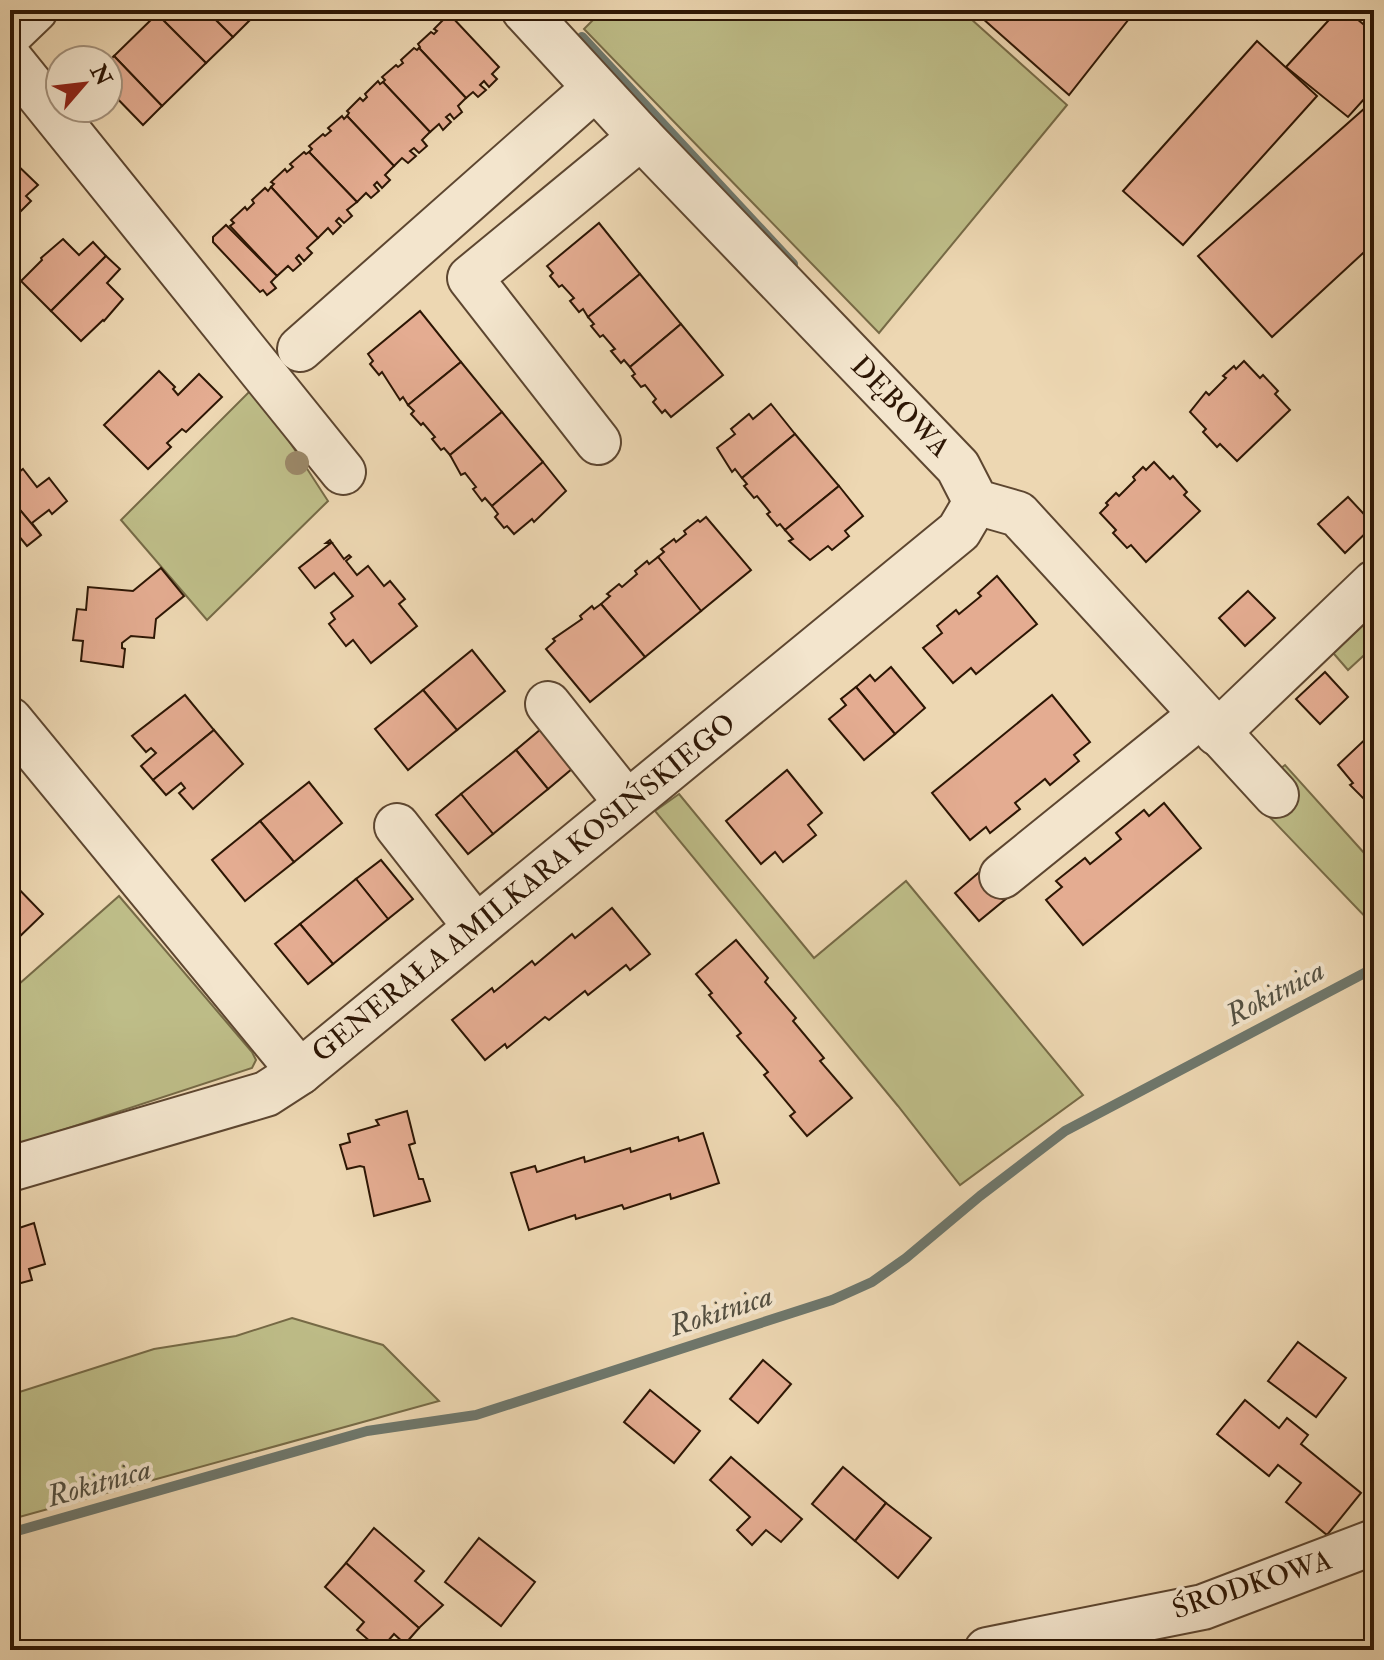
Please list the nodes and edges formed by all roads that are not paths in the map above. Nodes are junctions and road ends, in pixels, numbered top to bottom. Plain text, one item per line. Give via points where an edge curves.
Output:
1 (35, 10) edge
2 (524, 10) edge
3 (10, 34) edge
4 (10, 59) edge
5 (595, 88) junction
6 (641, 137) junction
7 (300, 349) dead end
8 (598, 442) dead end
9 (343, 472) dead end
10 (976, 502) junction
11 (1374, 583) edge
12 (548, 704) dead end
13 (10, 720) edge
14 (1209, 724) junction
15 (1276, 795) dead end
16 (627, 803) junction
17 (397, 826) dead end
18 (1002, 876) dead end
19 (476, 927) junction
20 (300, 1072) junction
21 (10, 1169) edge
22 (1374, 1542) edge
23 (987, 1650) edge

1 - 3 street
2 - 5 street, DĘBOWA
4 - 9 street
5 - 6 street, DĘBOWA
5 - 7 street
6 - 8 street via 470,278
6 - 10 street, DĘBOWA via 958,467
10 - 14 street via 1018,514
10 - 16 street, GENERAŁA AMILKARA KOSIŃSKIEGO via 959,531
11 - 14 street
12 - 16 street
13 - 20 street
14 - 15 street
14 - 18 street
16 - 19 street, GENERAŁA AMILKARA KOSIŃSKIEGO
17 - 19 street
19 - 20 street, GENERAŁA AMILKARA KOSIŃSKIEGO
20 - 21 street, GENERAŁA AMILKARA KOSIŃSKIEGO via 266,1094
22 - 23 street, ŚRODKOWA via 1203,1607

